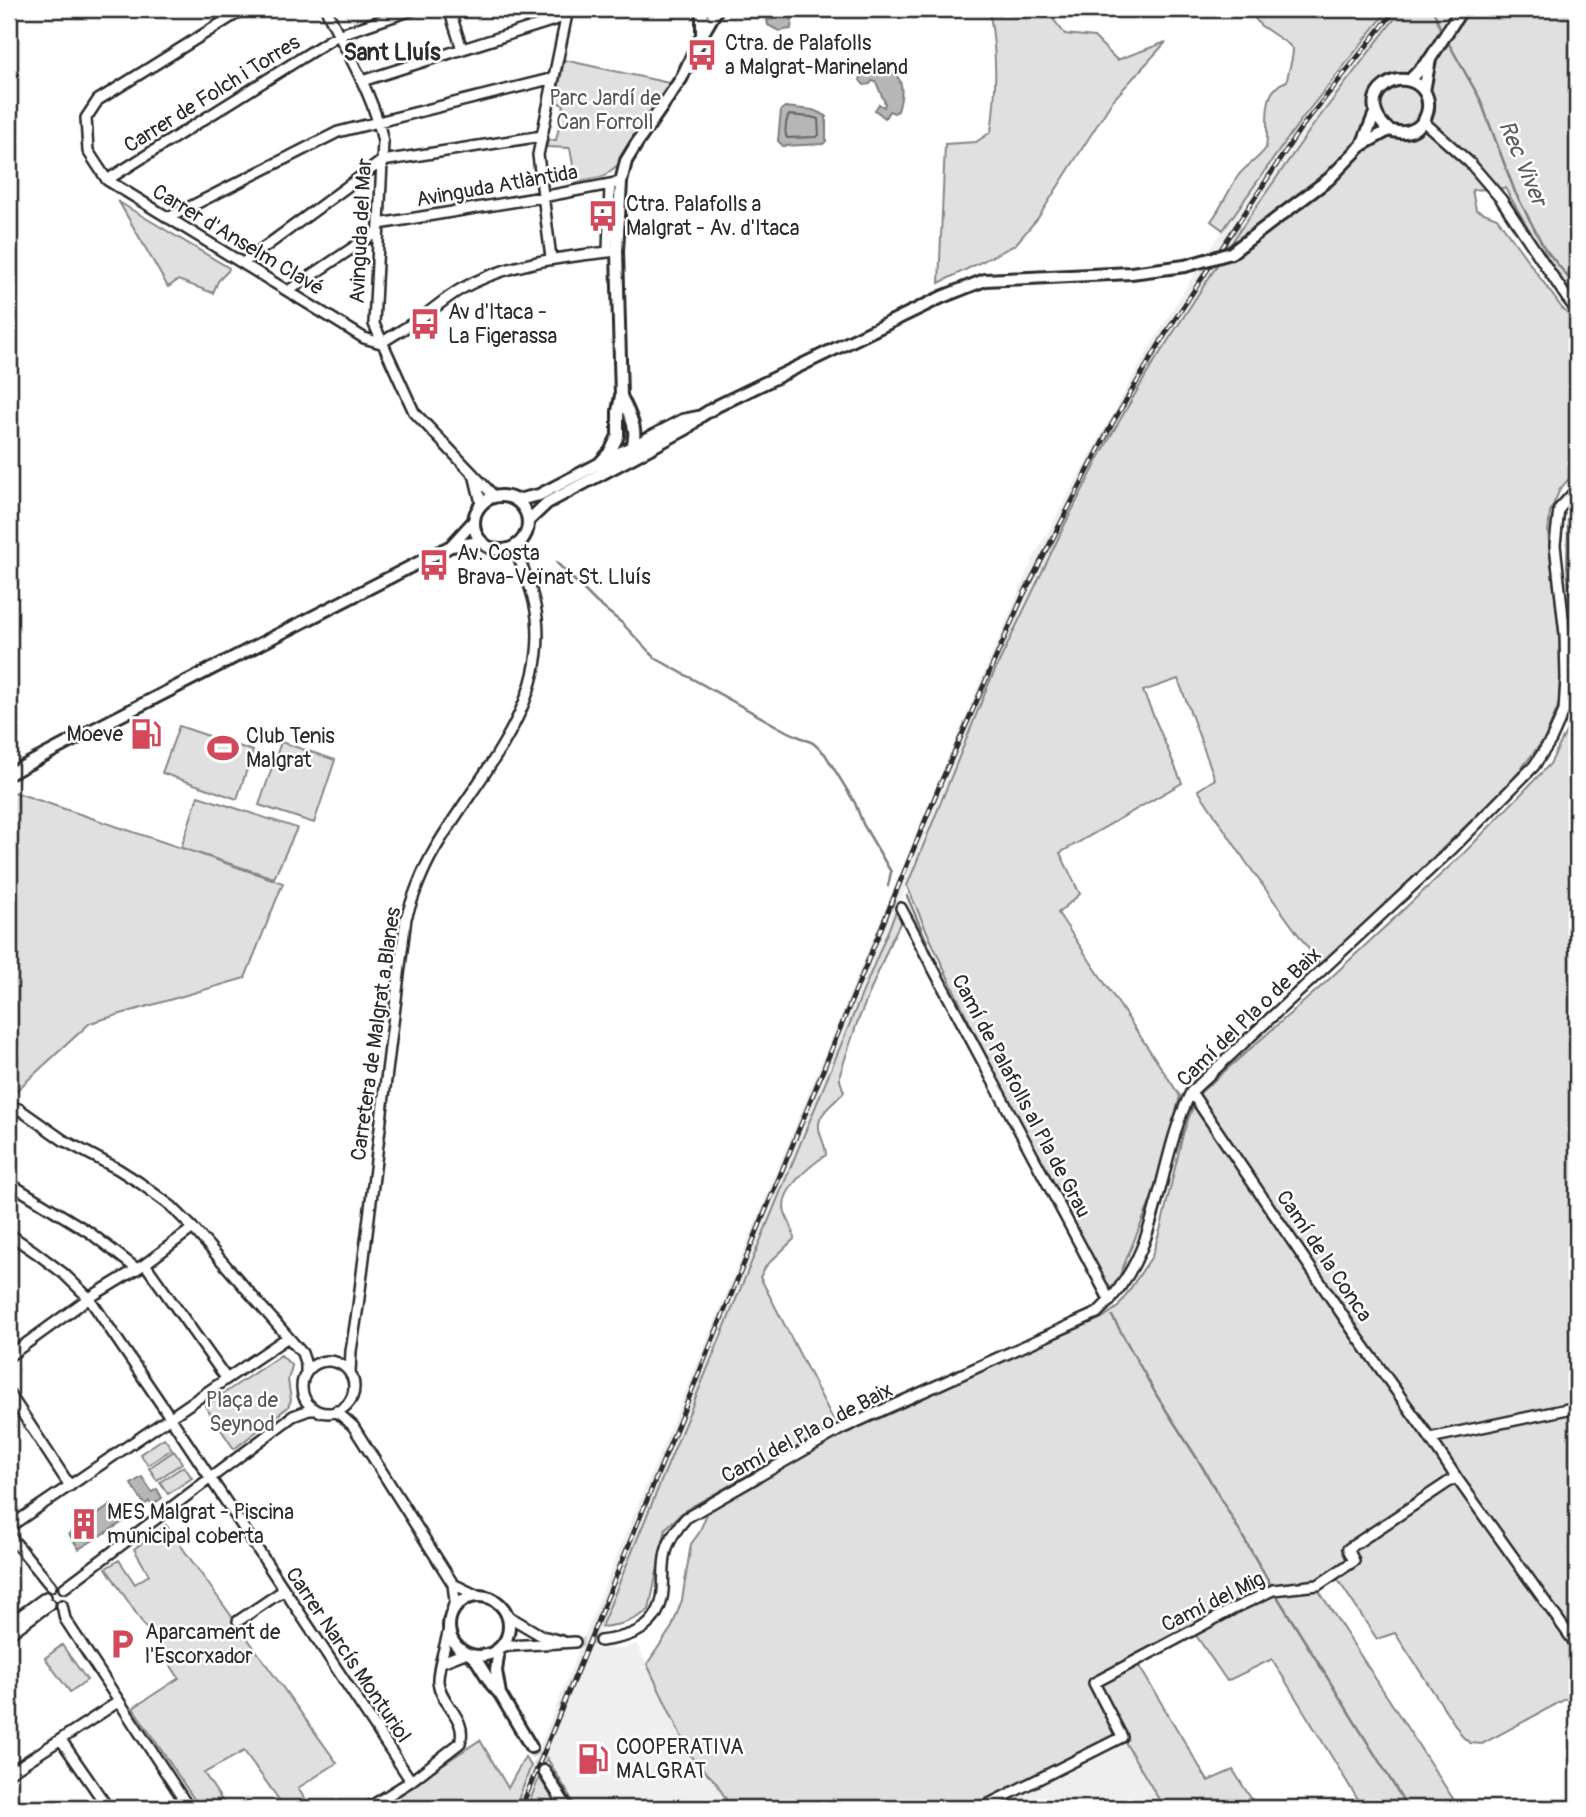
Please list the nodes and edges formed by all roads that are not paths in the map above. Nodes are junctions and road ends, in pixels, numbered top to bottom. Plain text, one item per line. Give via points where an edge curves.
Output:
1 (243, 9) edge
2 (326, 9) edge
3 (415, 9) edge
4 (449, 9) edge
5 (702, 9) edge
6 (717, 9) edge
7 (1462, 9) edge
8 (567, 13) edge
9 (702, 34) junction
10 (338, 35) junction
11 (463, 50) junction
12 (1430, 59) junction
13 (554, 78) junction
14 (1410, 80) junction
15 (362, 81) junction
16 (1424, 91) junction
17 (1375, 113) junction
18 (379, 121) junction
19 (1424, 122) junction
20 (1389, 130) junction
21 (542, 136) junction
22 (1362, 145) junction
23 (383, 161) junction
24 (107, 180) junction
25 (616, 183) junction
26 (542, 197) junction
27 (168, 218) junction
28 (378, 228) junction
29 (612, 252) junction
30 (551, 258) junction
31 (243, 263) junction
32 (288, 291) junction
33 (1577, 311) edge
34 (381, 343) junction
35 (621, 396) junction
36 (701, 416) junction
37 (632, 422) junction
38 (663, 431) junction
39 (682, 431) junction
40 (618, 436) junction
41 (633, 446) junction
42 (598, 464) junction
43 (474, 477) junction
44 (594, 477) junction
45 (1577, 489) edge
46 (494, 496) junction
47 (517, 500) junction
48 (481, 503) junction
49 (528, 521) junction
50 (473, 522) junction
51 (481, 542) junction
52 (451, 546) junction
53 (514, 547) junction
54 (9, 774) edge
55 (901, 908) dead end
56 (1191, 1092) junction
57 (14, 1108) edge
58 (9, 1116) edge
59 (9, 1182) edge
60 (193, 1228) junction
61 (9, 1234) edge
62 (141, 1267) junction
63 (89, 1298) junction
64 (1110, 1301) junction
65 (288, 1337) junction
66 (351, 1351) junction
67 (302, 1353) junction
68 (9, 1356) edge
69 (333, 1361) junction
70 (321, 1362) junction
71 (306, 1372) junction
72 (350, 1373) junction
73 (226, 1378) junction
74 (9, 1393) edge
75 (303, 1396) junction
76 (349, 1402) junction
77 (1577, 1407) edge
78 (315, 1410) junction
79 (336, 1411) junction
80 (293, 1416) junction
81 (170, 1417) junction
82 (354, 1426) junction
83 (1430, 1437) junction
84 (1456, 1477) junction
85 (210, 1479) junction
86 (70, 1486) junction
87 (9, 1527) edge
88 (9, 1535) edge
89 (453, 1584) junction
90 (51, 1586) junction
91 (64, 1588) junction
92 (284, 1590) junction
93 (478, 1596) junction
94 (48, 1601) junction
95 (62, 1605) junction
96 (451, 1614) junction
97 (508, 1616) junction
98 (238, 1621) dead end
99 (9, 1624) edge
100 (449, 1627) junction
101 (9, 1634) edge
102 (600, 1641) tunnel mouth
103 (1577, 1646) edge
104 (497, 1650) junction
105 (468, 1654) junction
106 (442, 1662) junction
107 (500, 1694) junction
108 (118, 1702) junction
109 (61, 1740) junction
110 (531, 1747) tunnel mouth
111 (544, 1771) tunnel mouth
112 (9, 1772) edge
113 (411, 1781) junction
114 (9, 1798) edge
115 (15, 1808) edge
116 (108, 1808) edge
117 (189, 1808) edge
118 (369, 1808) edge
119 (567, 1808) edge
120 (981, 1808) edge

1 - 24 street, Carrer d'Anselm Clavé via 98,100 86,118 89,151
2 - 10 street, Avinguda del Mar
3 - 10 street, Carrer de Folch i Torres
4 - 11 street
5 - 9 street
6 - 9 street
7 - 12 street
8 - 11 street
8 - 13 street
9 - 25 street via 681,79 636,143
10 - 15 street, Avinguda del Mar
10 - 24 street, Carrer de Folch i Torres
11 - 15 street
12 - 14 street
12 - 16 street
13 - 18 street
13 - 21 street
14 - 16 street
14 - 17 street via 1399,79 1379,91
15 - 18 street, Avinguda del Mar
16 - 19 street via 1428,112
17 - 20 street
17 - 22 street
18 - 23 street, Avinguda del Mar
18 - 27 street via 338,132
19 - 20 street via 1408,133
19 - 33 street via 1470,163 1501,199
20 - 22 street
21 - 23 street
21 - 26 street via 538,155
22 - 36 street, bridge via 1329,179 1231,253 1185,267 985,280
23 - 28 street, Avinguda del Mar
23 - 31 street
24 - 27 street, Carrer d'Anselm Clavé
25 - 26 street, Avinguda Atlàntida
25 - 29 street
26 - 28 street, Avinguda Atlàntida
26 - 30 street
27 - 31 street, Carrer d'Anselm Clavé
28 - 32 street
28 - 34 street, Avinguda del Mar via 373,324
29 - 30 street
29 - 35 street
30 - 34 street via 461,289
31 - 32 street, Carrer d'Anselm Clavé
32 - 34 street, Carrer d'Anselm Clavé via 364,338
34 - 43 street, Avinguda del Mar via 414,412
35 - 37 street
35 - 40 street
36 - 38 street
36 - 39 street
37 - 38 street via 649,432
37 - 41 street
38 - 41 street
39 - 41 street
39 - 44 street
40 - 41 street via 625,445
40 - 42 street
41 - 42 street
41 - 44 street via 628,455
42 - 47 street via 540,495
43 - 46 street, Avinguda del Mar
43 - 48 street, Avinguda del Mar
44 - 49 street via 547,503
45 - 56 street, Camí del Pla o de Baix via 1559,509 1555,545 1566,679 1564,711 1551,740 1534,766 1451,849
46 - 47 street
46 - 48 street
47 - 49 street
48 - 50 street
49 - 53 street via 527,531
50 - 51 street
50 - 52 street
51 - 52 street
51 - 53 street via 498,550
52 - 54 street
53 - 66 street, Carretera de Malgrat a Blanes via 537,615 532,675 513,726 436,846 406,918
55 - 64 street, Camí de Palafolls al Pla de Grau
56 - 64 street, Camí del Pla o de Baix via 1180,1114 1138,1260
56 - 83 street, Camí de la Conca
57 - 58 street
57 - 60 street via 141,1183
59 - 62 street
60 - 62 street
60 - 65 street
61 - 63 street, Carrer Narcís Monturiol
62 - 63 street
62 - 73 street
63 - 68 street
63 - 81 street, Carrer Narcís Monturiol
64 - 102 street, Camí del Pla o de Baix via 1097,1313 841,1429 685,1518 666,1552 663,1594 654,1616 632,1635
65 - 67 street
65 - 73 street
66 - 69 street
66 - 72 street, Carretera de Malgrat a Blanes
67 - 70 street
67 - 71 street
69 - 70 street
69 - 72 street
70 - 71 street
71 - 75 street
72 - 76 street via 354,1388
73 - 81 street
74 - 86 street
75 - 78 street
75 - 80 street
76 - 79 street
76 - 82 street
77 - 83 street
78 - 79 street
78 - 80 street
79 - 82 street
80 - 85 street
81 - 85 street, Carrer Narcís Monturiol
81 - 86 street
82 - 89 street
83 - 84 street
84 - 103 street
84 - 120 street, Camí del Mig via 1348,1549 1354,1561 1318,1585 1273,1590 1094,1683 1122,1737
85 - 91 street
85 - 92 street, Carrer Narcís Monturiol
86 - 87 street
88 - 90 street
89 - 93 street
89 - 96 street
90 - 91 street
90 - 94 street
91 - 95 street via 68,1597
92 - 98 street
92 - 113 street, Carrer Narcís Monturiol
93 - 96 street via 467,1598
93 - 97 street via 495,1600
94 - 95 street via 56,1607
94 - 99 street
94 - 101 street
95 - 108 street via 65,1619
96 - 100 street
97 - 104 street via 508,1634
97 - 104 street via 542,1636 571,1643
100 - 105 street via 454,1642
100 - 106 street
104 - 105 street via 484,1656
104 - 107 street
105 - 106 street
105 - 107 street
106 - 113 street via 441,1692 460,1722 462,1739
107 - 110 street
108 - 109 street
108 - 117 street
109 - 112 street
109 - 116 street
111 - 119 street
113 - 118 street
114 - 115 street

